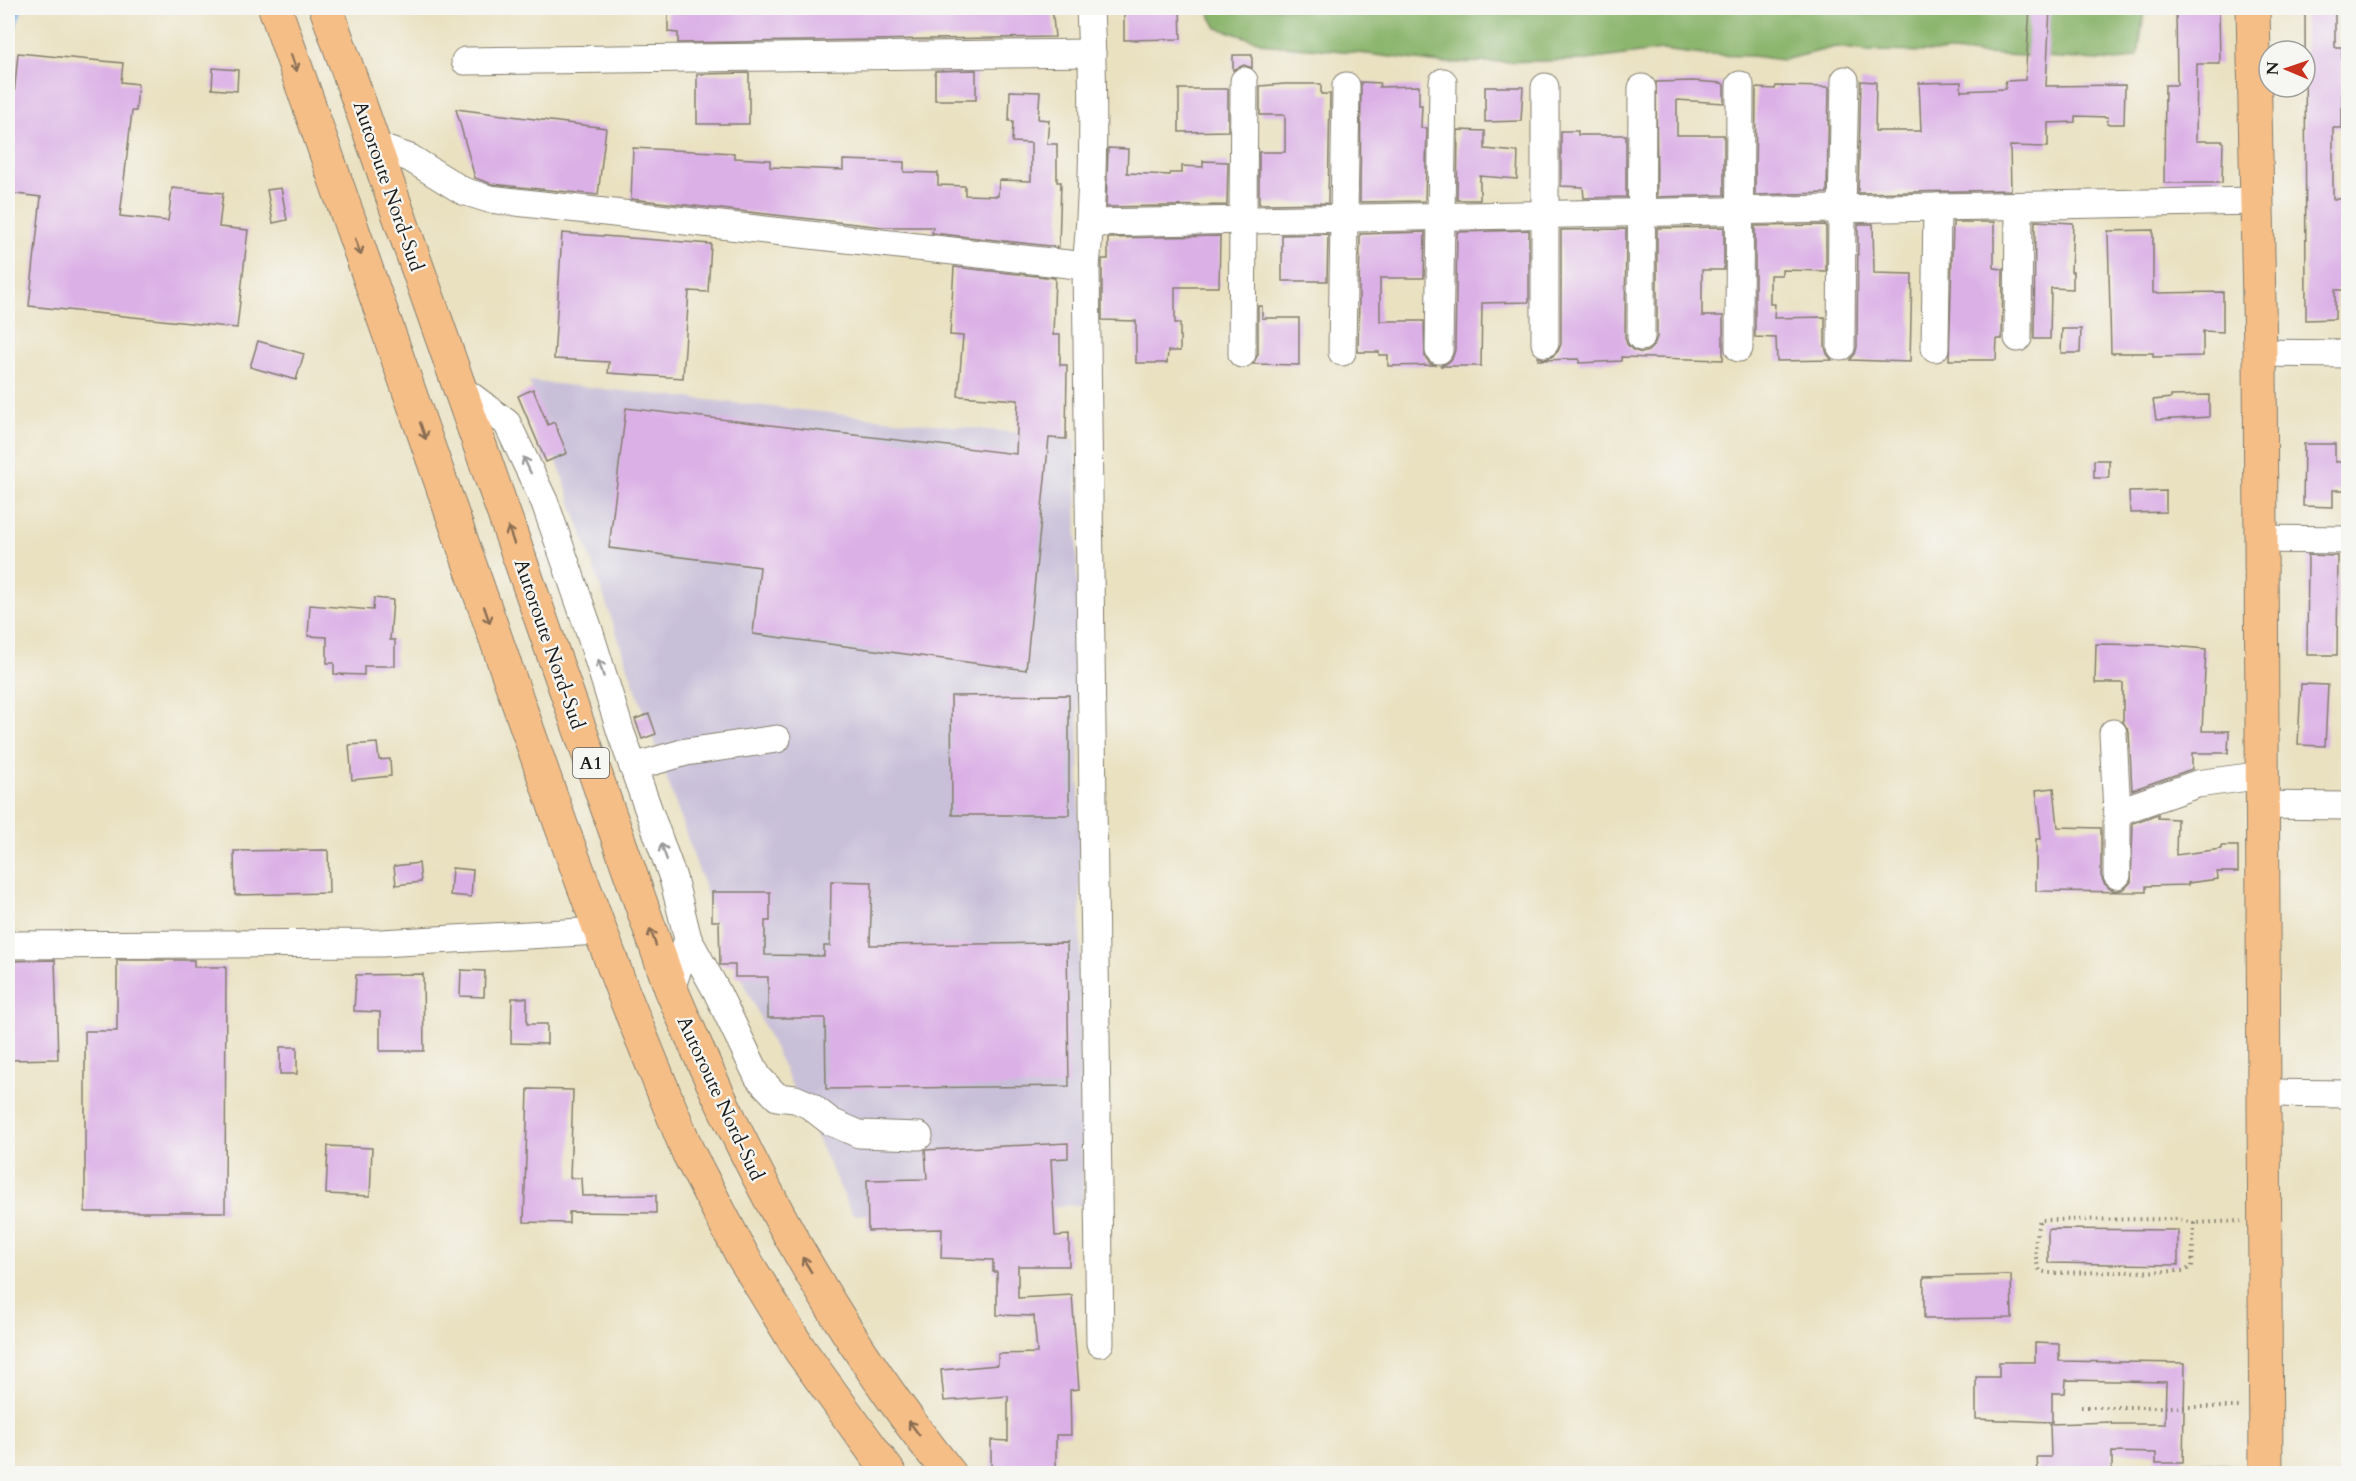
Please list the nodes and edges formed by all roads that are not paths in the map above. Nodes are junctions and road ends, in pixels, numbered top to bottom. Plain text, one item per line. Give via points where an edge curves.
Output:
1 (274, 8) edge
2 (326, 8) edge
3 (1090, 8) edge
4 (2253, 8) edge
5 (1092, 53) junction
6 (465, 62) dead end
7 (1845, 80) dead end
8 (1244, 81) dead end
9 (1443, 82) dead end
10 (1740, 85) dead end
11 (1346, 86) dead end
12 (1545, 87) dead end
13 (1642, 88) dead end
14 (375, 146) junction
15 (2257, 201) junction
16 (2019, 206) junction
17 (1937, 207) junction
18 (1842, 209) junction
19 (1740, 210) junction
20 (1641, 212) junction
21 (1545, 214) junction
22 (1442, 216) junction
23 (1345, 217) junction
24 (1243, 219) junction
25 (1091, 223) junction
26 (1086, 266) junction
27 (1641, 337) dead end
28 (2018, 338) dead end
29 (1545, 343) dead end
30 (1841, 346) dead end
31 (1739, 348) dead end
32 (1935, 348) dead end
33 (1439, 350) dead end
34 (2344, 351) edge
35 (1342, 352) dead end
36 (2260, 352) junction
37 (1242, 354) dead end
38 (460, 388) junction
39 (2262, 539) junction
40 (2349, 540) edge
41 (2113, 733) dead end
42 (777, 739) dead end
43 (633, 767) junction
44 (2263, 790) junction
45 (2349, 806) edge
46 (2117, 812) junction
47 (2116, 875) dead end
48 (600, 931) junction
49 (688, 939) junction
50 (8, 945) edge
51 (671, 989) junction
52 (2266, 1093) junction
53 (2349, 1094) edge
54 (919, 1136) dead end
55 (1100, 1343) dead end
56 (890, 1473) edge
57 (950, 1473) edge
58 (2266, 1473) edge

1 -> 48 main road, A1
2 - 14 main road, Autoroute Nord-Sud / A1
3 - 5 street
4 - 15 main road
5 - 6 street
5 - 25 street
7 - 18 street
8 - 24 street
9 - 22 street
10 - 19 street
11 - 23 street
12 - 21 street
13 - 20 street
14 - 26 street via 410,158 463,190 489,199
14 - 38 main road, Autoroute Nord-Sud / A1
15 - 16 street
15 - 36 main road
16 - 17 street
16 - 28 street
17 - 18 street
17 - 32 street
18 - 19 street
18 - 30 street
19 - 20 street
19 - 31 street
20 - 21 street
20 - 27 street
21 - 22 street
21 - 29 street
22 - 23 street
22 - 33 street
23 - 24 street
23 - 35 street
24 - 25 street
24 - 37 street
25 - 26 street
26 - 55 street
34 - 36 street
36 - 39 main road
43 -> 38 street via 545,503 507,423
51 -> 38 main road, Autoroute Nord-Sud / A1
39 - 40 street
39 - 44 main road
41 - 46 street
42 - 43 street via 686,752
49 -> 43 street via 673,878
44 - 45 street
44 - 46 street via 2197,784
44 - 52 main road
46 - 47 street
48 - 50 street via 381,943
48 - 56 main road, A1 via 688,1152 737,1245 800,1350
49 - 51 street
49 - 54 street via 758,1077 777,1097 809,1105 831,1122 859,1134
57 -> 51 main road, Autoroute Nord-Sud / A1 via 917,1433 842,1325 773,1208 711,1084
52 - 53 street
52 - 58 main road

